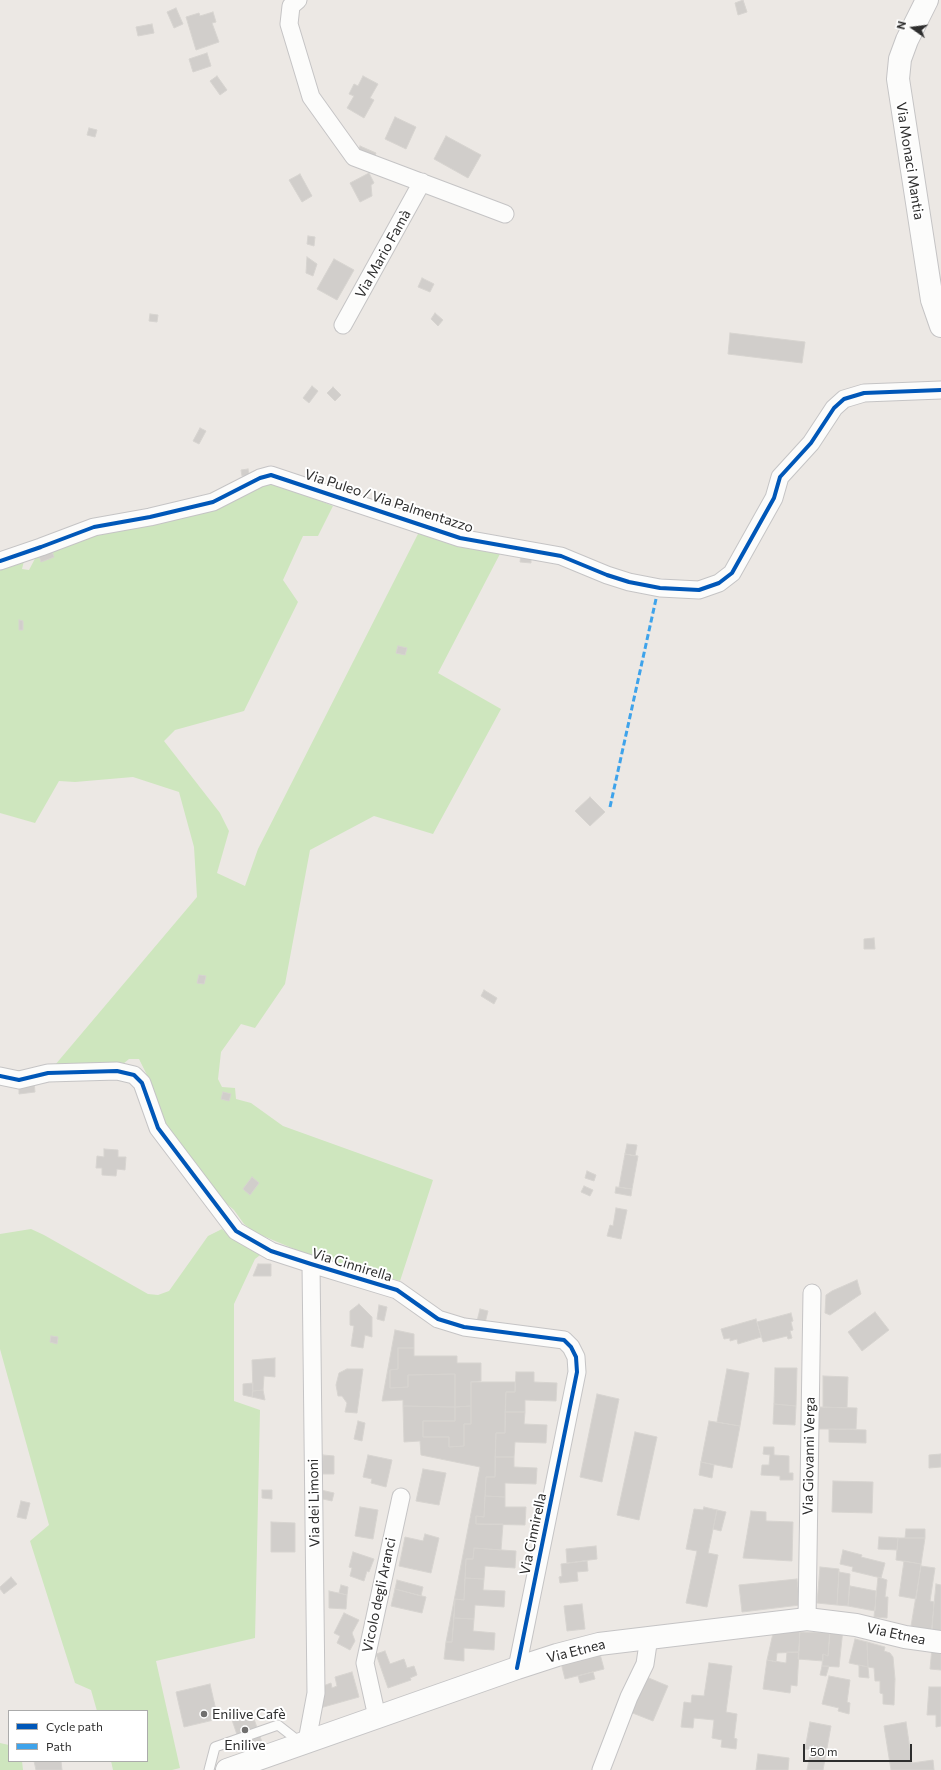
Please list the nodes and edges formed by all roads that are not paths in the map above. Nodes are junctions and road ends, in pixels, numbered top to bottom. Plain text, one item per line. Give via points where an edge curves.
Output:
1 (298, 0) edge
2 (927, 0) edge
3 (422, 182) junction
4 (505, 214) dead end
5 (343, 325) dead end
6 (941, 326) edge
7 (941, 390) edge
8 (0, 561) edge
9 (0, 1076) edge
10 (311, 1264) junction
11 (812, 1293) dead end
12 (401, 1497) dead end
13 (807, 1619) junction
14 (649, 1637) junction
15 (941, 1642) edge
16 (517, 1668) junction
17 (377, 1716) junction
18 (304, 1742) junction
19 (209, 1770) edge
20 (227, 1770) edge
21 (601, 1770) edge

1 - 3 street via 291,6 290,24 311,97 354,157
2 - 6 main road, Via Monaci Mantia via 900,59 898,79 932,300
3 - 4 street
3 - 5 street, Via Mario Famà
7 - 8 street, Via Puleo / Via Palmentazzo via 864,393 844,399 834,408 811,443 780,477 774,498 732,572 719,583 699,590 658,594 561,556 438,532 271,475 213,502 94,527
9 - 10 street, Via Cinnirella via 19,1080 48,1073 117,1070 134,1075 142,1083 158,1128 236,1231 271,1251
10 - 16 street, Via Cinnirella via 397,1290 438,1319 464,1327 564,1340 571,1347 576,1357 577,1372
10 - 18 street, Via dei Limoni via 316,1693
11 - 13 street, Via Giovanni Verga
12 - 17 street, Vicolo degli Aranci via 365,1663
13 - 14 main road, Via Etnea
13 - 15 main road, Via Etnea via 849,1623 905,1637
14 - 16 main road, Via Etnea via 599,1644
14 - 21 street via 645,1664
16 - 17 main road, Via Etnea
17 - 18 main road, Via Etnea
18 - 19 lane via 278,1725 215,1747
18 - 20 main road, Via Etnea

